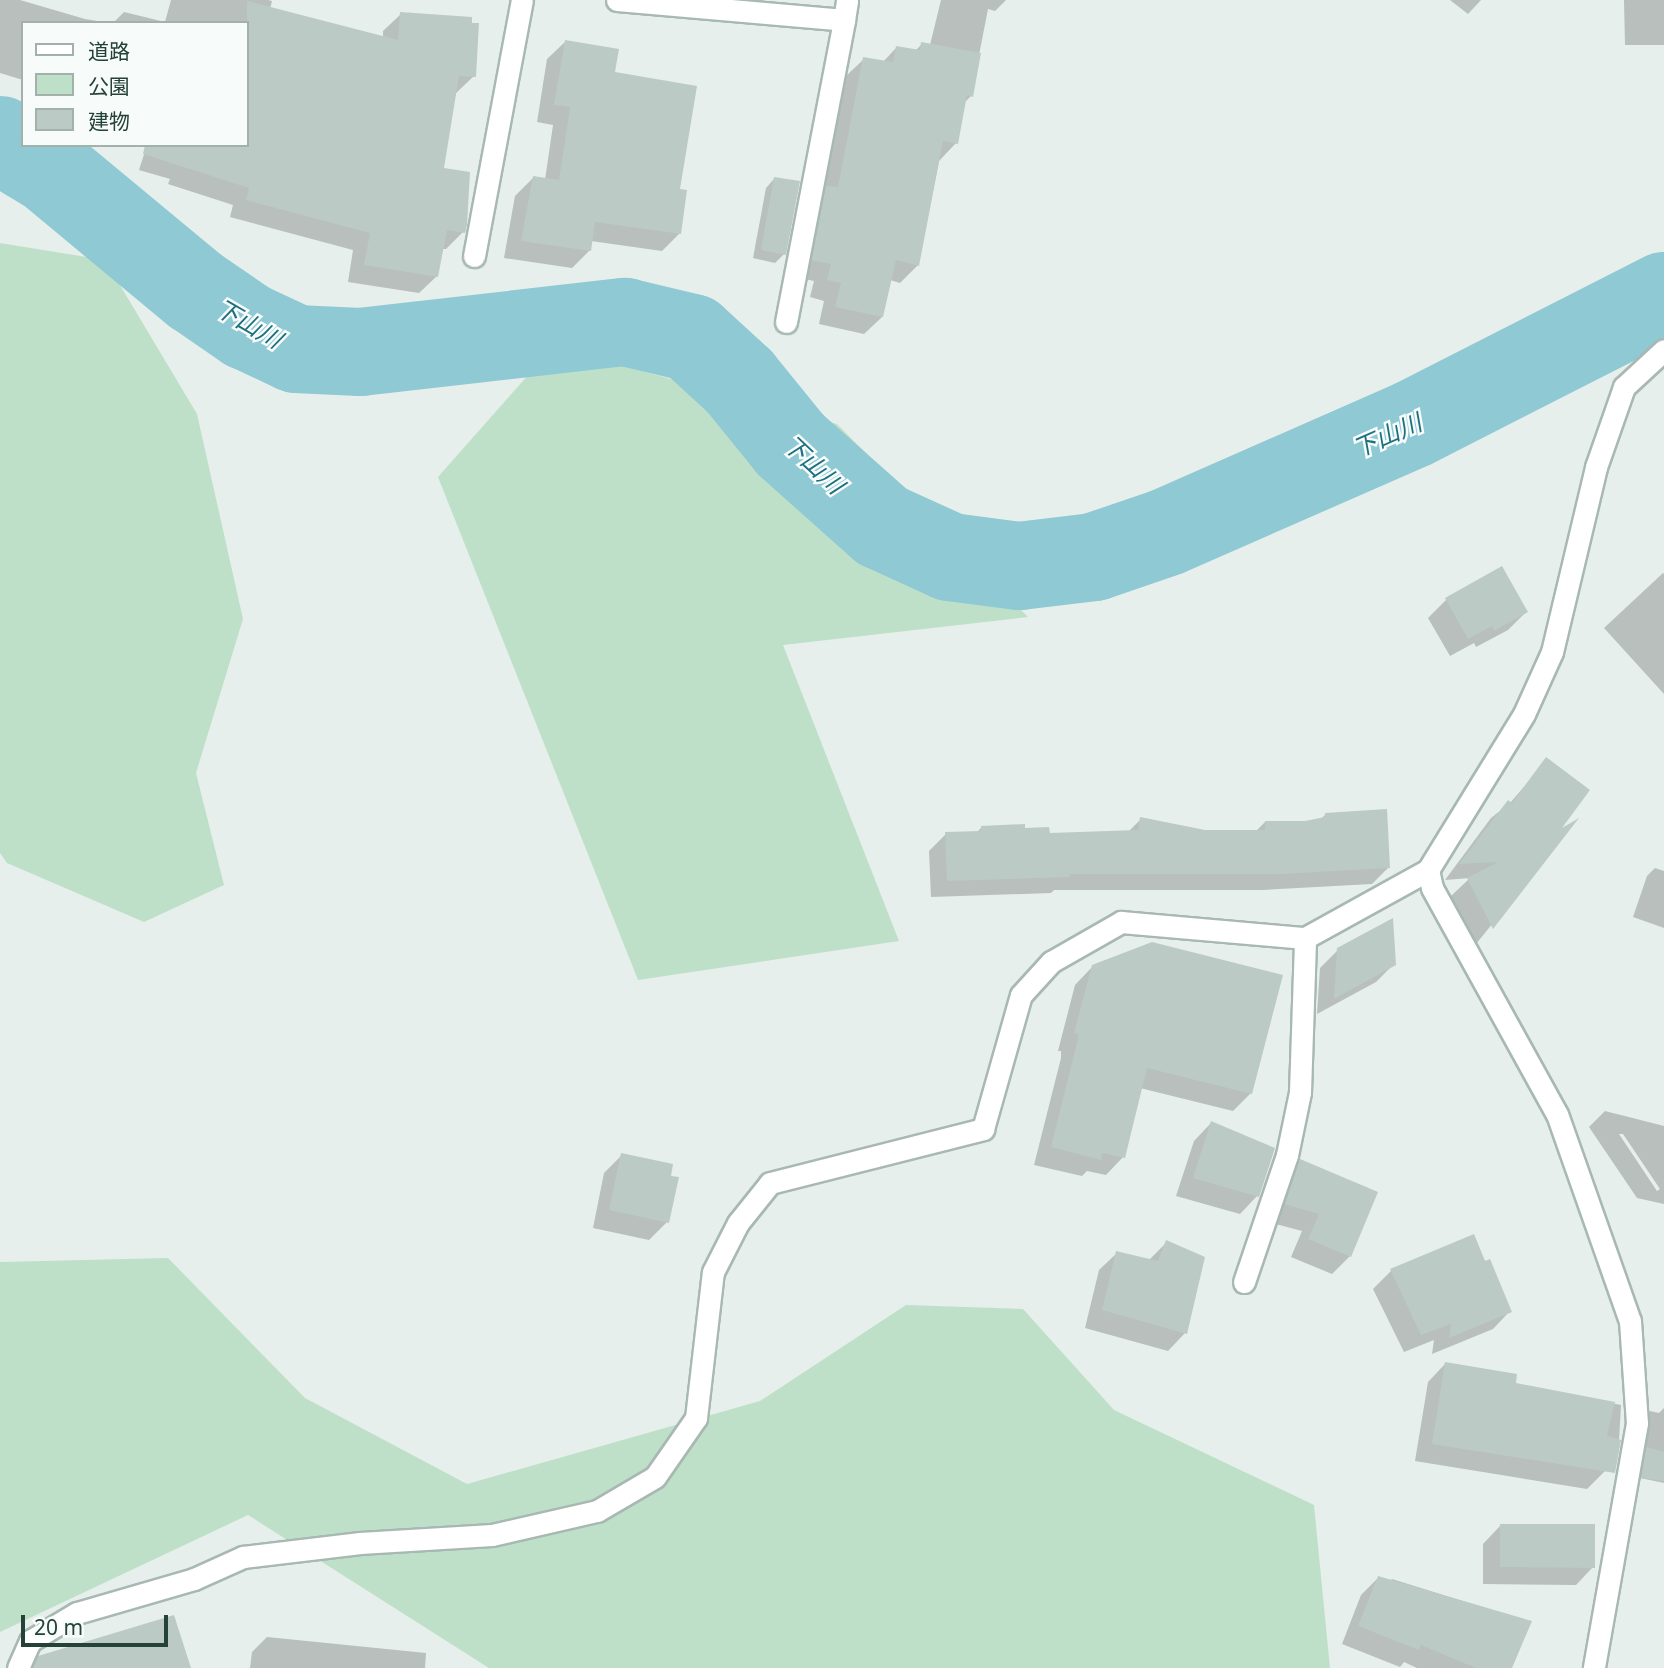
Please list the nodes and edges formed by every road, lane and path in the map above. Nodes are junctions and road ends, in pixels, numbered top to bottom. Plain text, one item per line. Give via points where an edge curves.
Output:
1 (522, 0) edge
2 (617, 0) edge
3 (845, 10) edge
4 (474, 256) dead end
5 (786, 322) dead end
6 (1664, 351) edge
7 (1427, 870) junction
8 (1305, 938) junction
9 (1244, 1283) dead end
10 (18, 1668) edge
11 (1594, 1668) edge

1 - 4 street
2 - 3 street
3 - 5 street
6 - 7 street via 1624,387 1596,467 1552,652 1529,702
7 - 8 street
7 - 11 street via 1432,888 1557,1114 1630,1321 1637,1423
8 - 9 street via 1300,1092 1287,1155
8 - 10 street via 1121,922 1051,962 1021,995 983,1129 770,1183 737,1223 713,1272 696,1419 655,1477 597,1511 492,1535 360,1543 243,1557 194,1579 77,1613 30,1641

